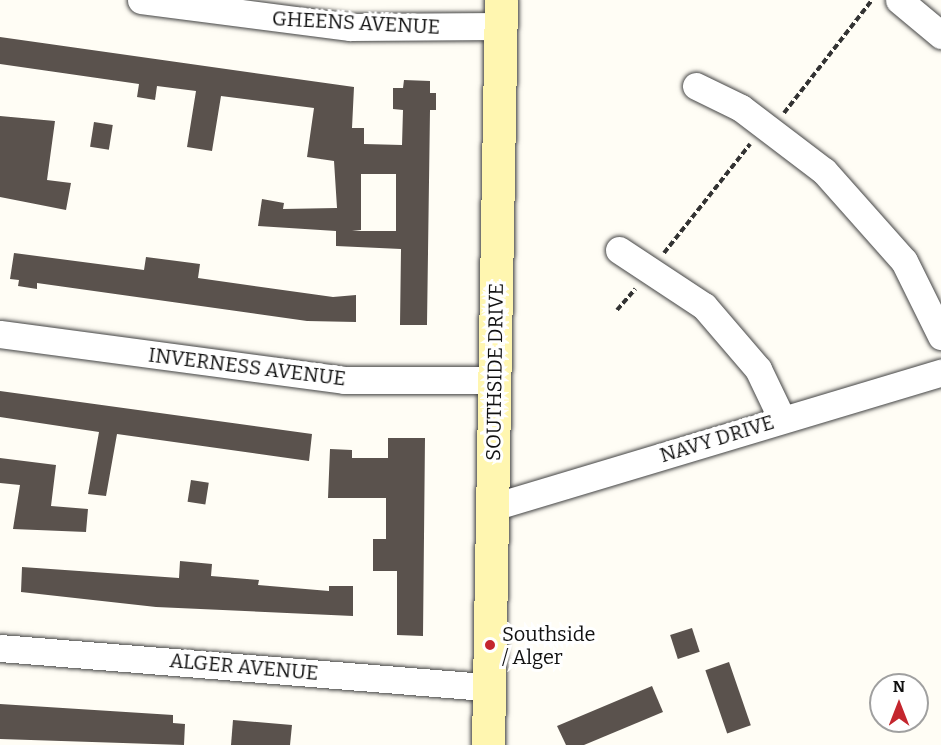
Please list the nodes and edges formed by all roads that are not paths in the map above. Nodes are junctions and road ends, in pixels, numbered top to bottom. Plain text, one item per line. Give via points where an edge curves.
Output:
1 (141, 0) edge
2 (899, 0) edge
3 (501, 13) edge
4 (941, 35) edge
5 (696, 86) dead end
6 (619, 250) dead end
7 (0, 334) edge
8 (941, 336) edge
9 (941, 373) edge
10 (495, 380) junction
11 (782, 419) junction
12 (493, 507) junction
13 (0, 648) edge
14 (489, 687) junction
15 (488, 745) edge

1 - 3 street, GHEENS AVENUE via 350,27
2 - 4 street
3 - 10 main road, SOUTHSIDE DRIVE
5 - 8 street via 771,129 824,171 879,229 920,289
6 - 11 street via 704,306 736,340
7 - 10 street, INVERNESS AVENUE via 344,380
9 - 11 street, NAVY DRIVE
10 - 12 main road, SOUTHSIDE DRIVE
11 - 12 street, NAVY DRIVE
12 - 14 main road, SOUTHSIDE DRIVE
13 - 14 street, ALGER AVENUE
14 - 15 main road, SOUTHSIDE DRIVE

